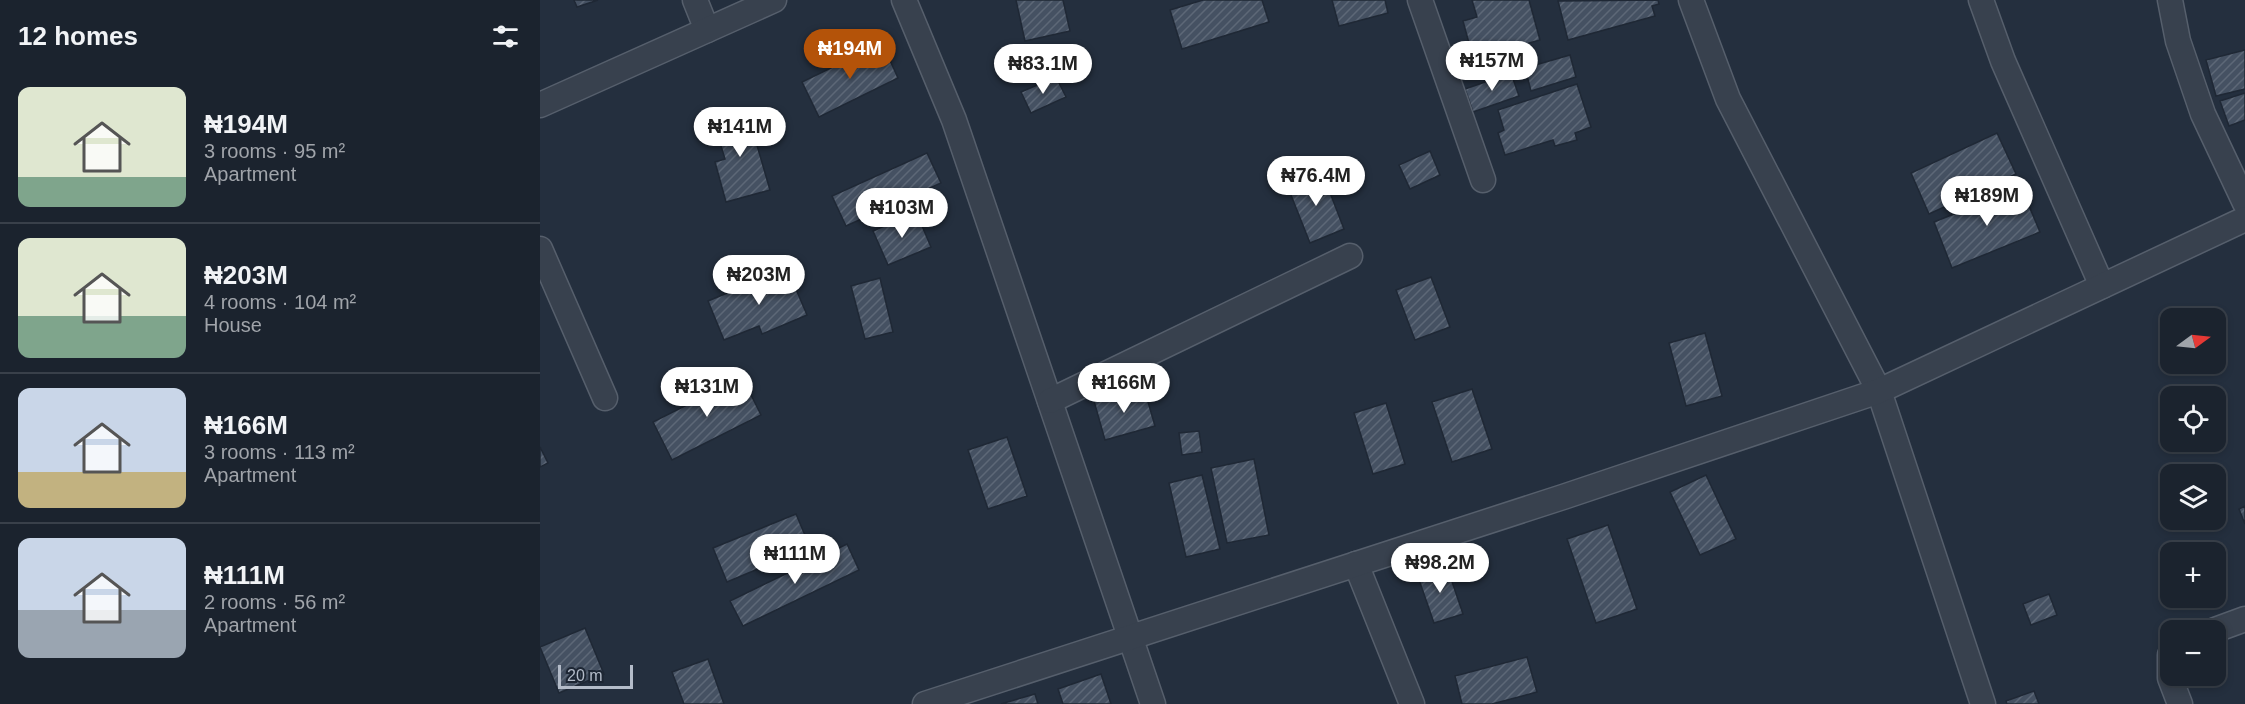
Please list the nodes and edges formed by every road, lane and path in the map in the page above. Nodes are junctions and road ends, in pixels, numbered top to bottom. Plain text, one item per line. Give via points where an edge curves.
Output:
1 (695, 0) edge
2 (774, 0) edge
3 (904, 0) edge
4 (1420, 0) edge
5 (1691, 0) edge
6 (1981, 0) edge
7 (2170, 0) edge
8 (707, 30) junction
9 (540, 105) edge
10 (1482, 180) dead end
11 (2245, 203) edge
12 (2245, 219) edge
13 (540, 249) edge
14 (1350, 256) dead end
15 (2102, 286) junction
16 (1879, 391) junction
17 (605, 398) dead end
18 (1050, 401) junction
19 (1356, 564) junction
20 (2245, 620) edge
21 (2226, 626) edge
22 (1131, 638) junction
23 (2173, 686) edge
24 (925, 704) edge
25 (1153, 704) edge
26 (1412, 704) edge
27 (1983, 704) edge
28 (2180, 704) edge

1 - 8 street
2 - 8 street
3 - 18 street via 954,120
4 - 10 street
5 - 16 street via 1728,99
6 - 15 street via 2003,61
7 - 11 street via 2178,41 2204,114
8 - 9 street
12 - 15 street
13 - 17 street
14 - 18 street
15 - 16 street
16 - 19 street
16 - 27 street
18 - 22 street
19 - 22 street
19 - 26 street
20 - 21 street
22 - 24 street
22 - 25 street
23 - 28 street

